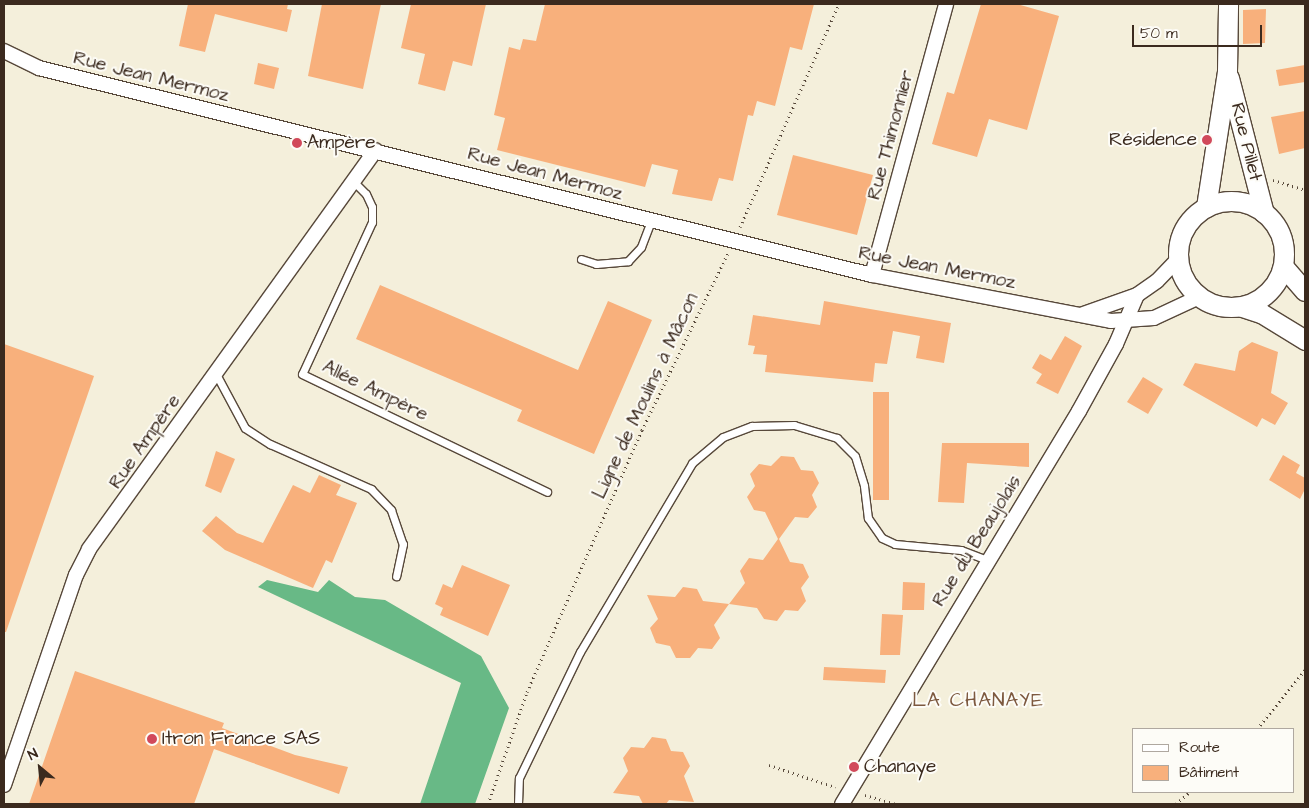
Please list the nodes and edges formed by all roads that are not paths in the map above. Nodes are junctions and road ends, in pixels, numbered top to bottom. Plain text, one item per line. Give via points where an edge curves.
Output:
1 (946, 4) edge
2 (1228, 4) edge
3 (4, 51) edge
4 (1227, 71) junction
5 (376, 150) junction
6 (353, 181) junction
7 (1206, 207) junction
8 (1264, 213) junction
9 (651, 221) junction
10 (581, 259) dead end
11 (1178, 259) junction
12 (1283, 266) junction
13 (872, 275) junction
14 (1305, 291) edge
15 (1137, 295) junction
16 (1199, 297) junction
17 (1242, 306) junction
18 (1082, 314) junction
19 (1127, 322) junction
20 (1305, 340) edge
21 (216, 374) junction
22 (547, 492) dead end
23 (987, 560) junction
24 (396, 576) dead end
25 (4, 785) edge
26 (518, 804) edge
27 (842, 804) edge

1 - 13 street, Rue Thimonnier
2 - 4 street, Rue Pillet
3 - 5 street, Rue Jean Mermoz via 39,68
4 - 7 street, Rue Pillet
4 - 8 street, Rue Pillet
5 - 6 street, Rue Ampère
5 - 9 street, Rue Jean Mermoz
6 - 21 street, Rue Ampère
6 - 22 lane, Allée Ampère via 366,194 372,208 372,222 302,374
7 - 8 street via 1224,201 1243,202
7 - 11 street via 1188,222 1180,237
8 - 12 street via 1280,232 1284,248
9 - 10 lane via 640,247 628,261 596,264
9 - 13 street, Rue Jean Mermoz
11 - 15 street, Rue Jean Mermoz via 1157,281
11 - 16 street via 1183,279
12 - 14 street
12 - 17 street via 1278,279 1264,296
13 - 18 street, Rue Jean Mermoz
15 - 18 street, Rue Jean Mermoz
15 - 19 street, Rue du Beaujolais
16 - 17 street via 1229,308
16 - 19 street, Rue Jean Mermoz via 1154,318
17 - 20 street via 1261,313
18 - 19 street, Rue Jean Mermoz
19 - 23 street, Rue du Beaujolais via 1079,411
21 - 24 lane via 244,428 270,444 371,489 391,510 403,544
21 - 25 street, Rue Ampère via 89,549 76,574
23 - 26 lane via 961,550 895,544 882,538 868,518 864,486 855,456 837,438 794,425 752,426 723,437 692,463 580,652 519,778
23 - 27 street, Rue du Beaujolais

